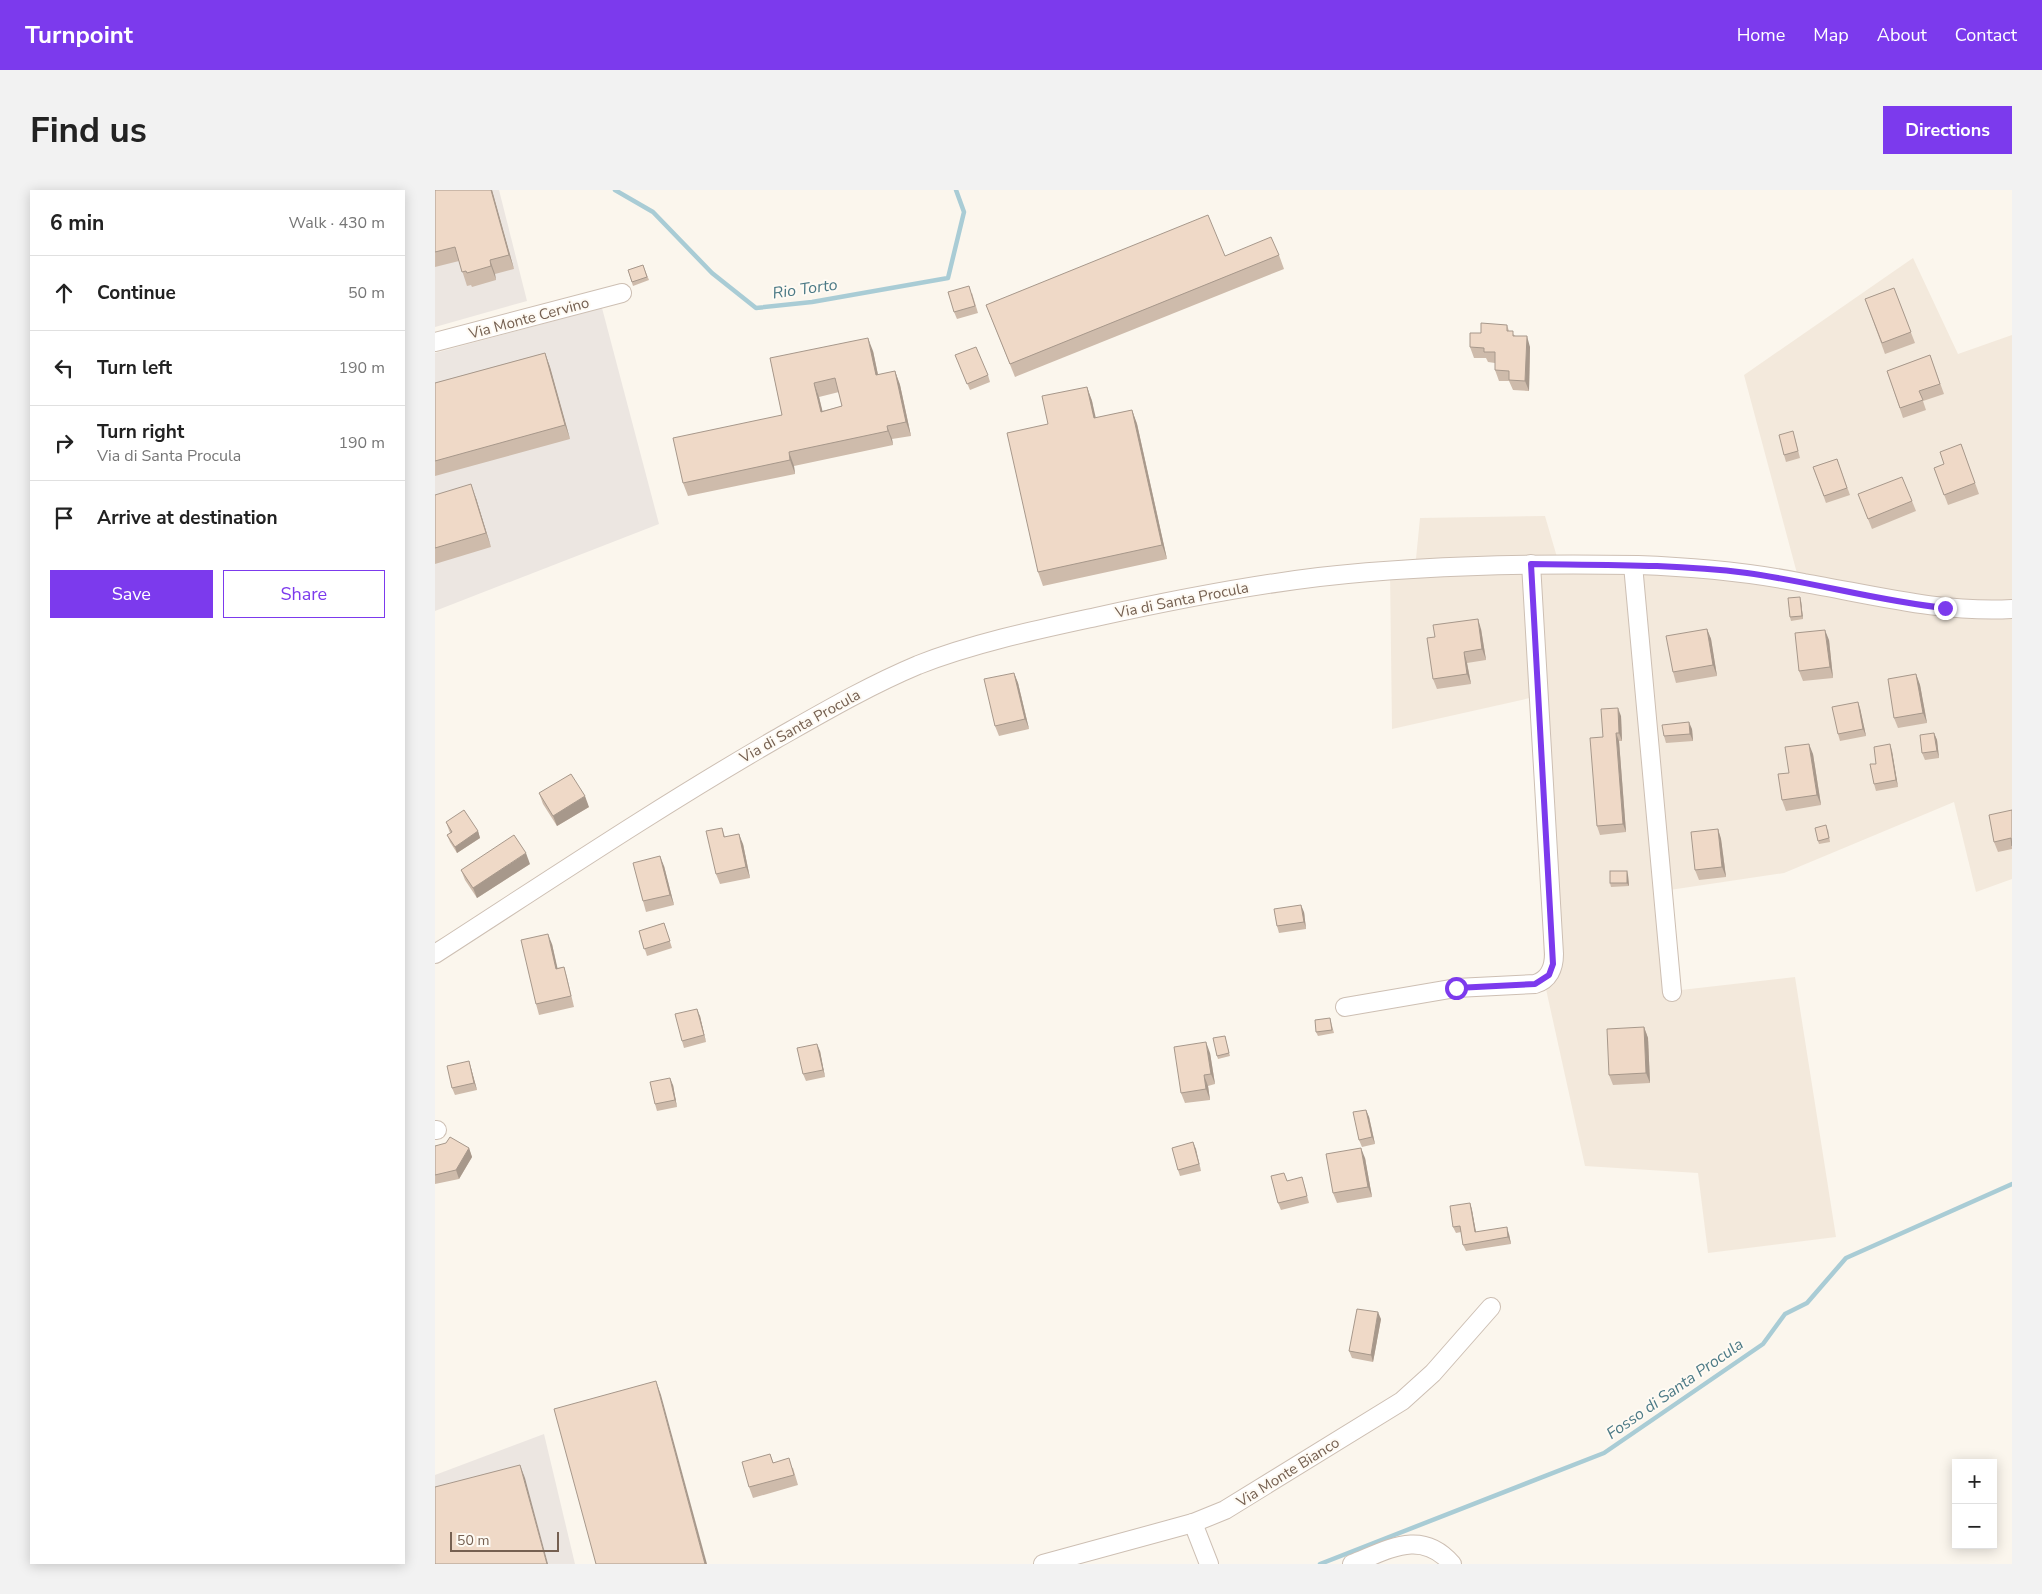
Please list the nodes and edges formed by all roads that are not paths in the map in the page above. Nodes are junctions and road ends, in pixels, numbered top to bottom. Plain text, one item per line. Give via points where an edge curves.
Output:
1 (622, 293) dead end
2 (435, 342) edge
3 (1531, 564) junction
4 (1633, 565) junction
5 (2012, 609) edge
6 (435, 954) edge
7 (1672, 992) dead end
8 (1345, 1007) dead end
9 (1491, 1307) dead end
10 (1193, 1523) junction
11 (1043, 1564) edge
12 (1209, 1564) edge
13 (1352, 1564) edge
14 (1452, 1564) edge

1 - 2 street, Via Monte Cervino
3 - 4 street, Via di Santa Procula
3 - 6 street, Via di Santa Procula via 1369,572 1252,586 1117,612 929,661 857,694 745,758
3 - 8 street via 1554,954 1551,970 1544,980 1535,984 1456,988
4 - 5 street, Via di Santa Procula via 1745,573 1925,606
4 - 7 street
9 - 10 street, Via Monte Bianco via 1433,1373 1402,1401 1225,1510
10 - 11 street, Via Monte Bianco
10 - 12 street
13 - 14 street via 1400,1546 1415,1544 1435,1549

